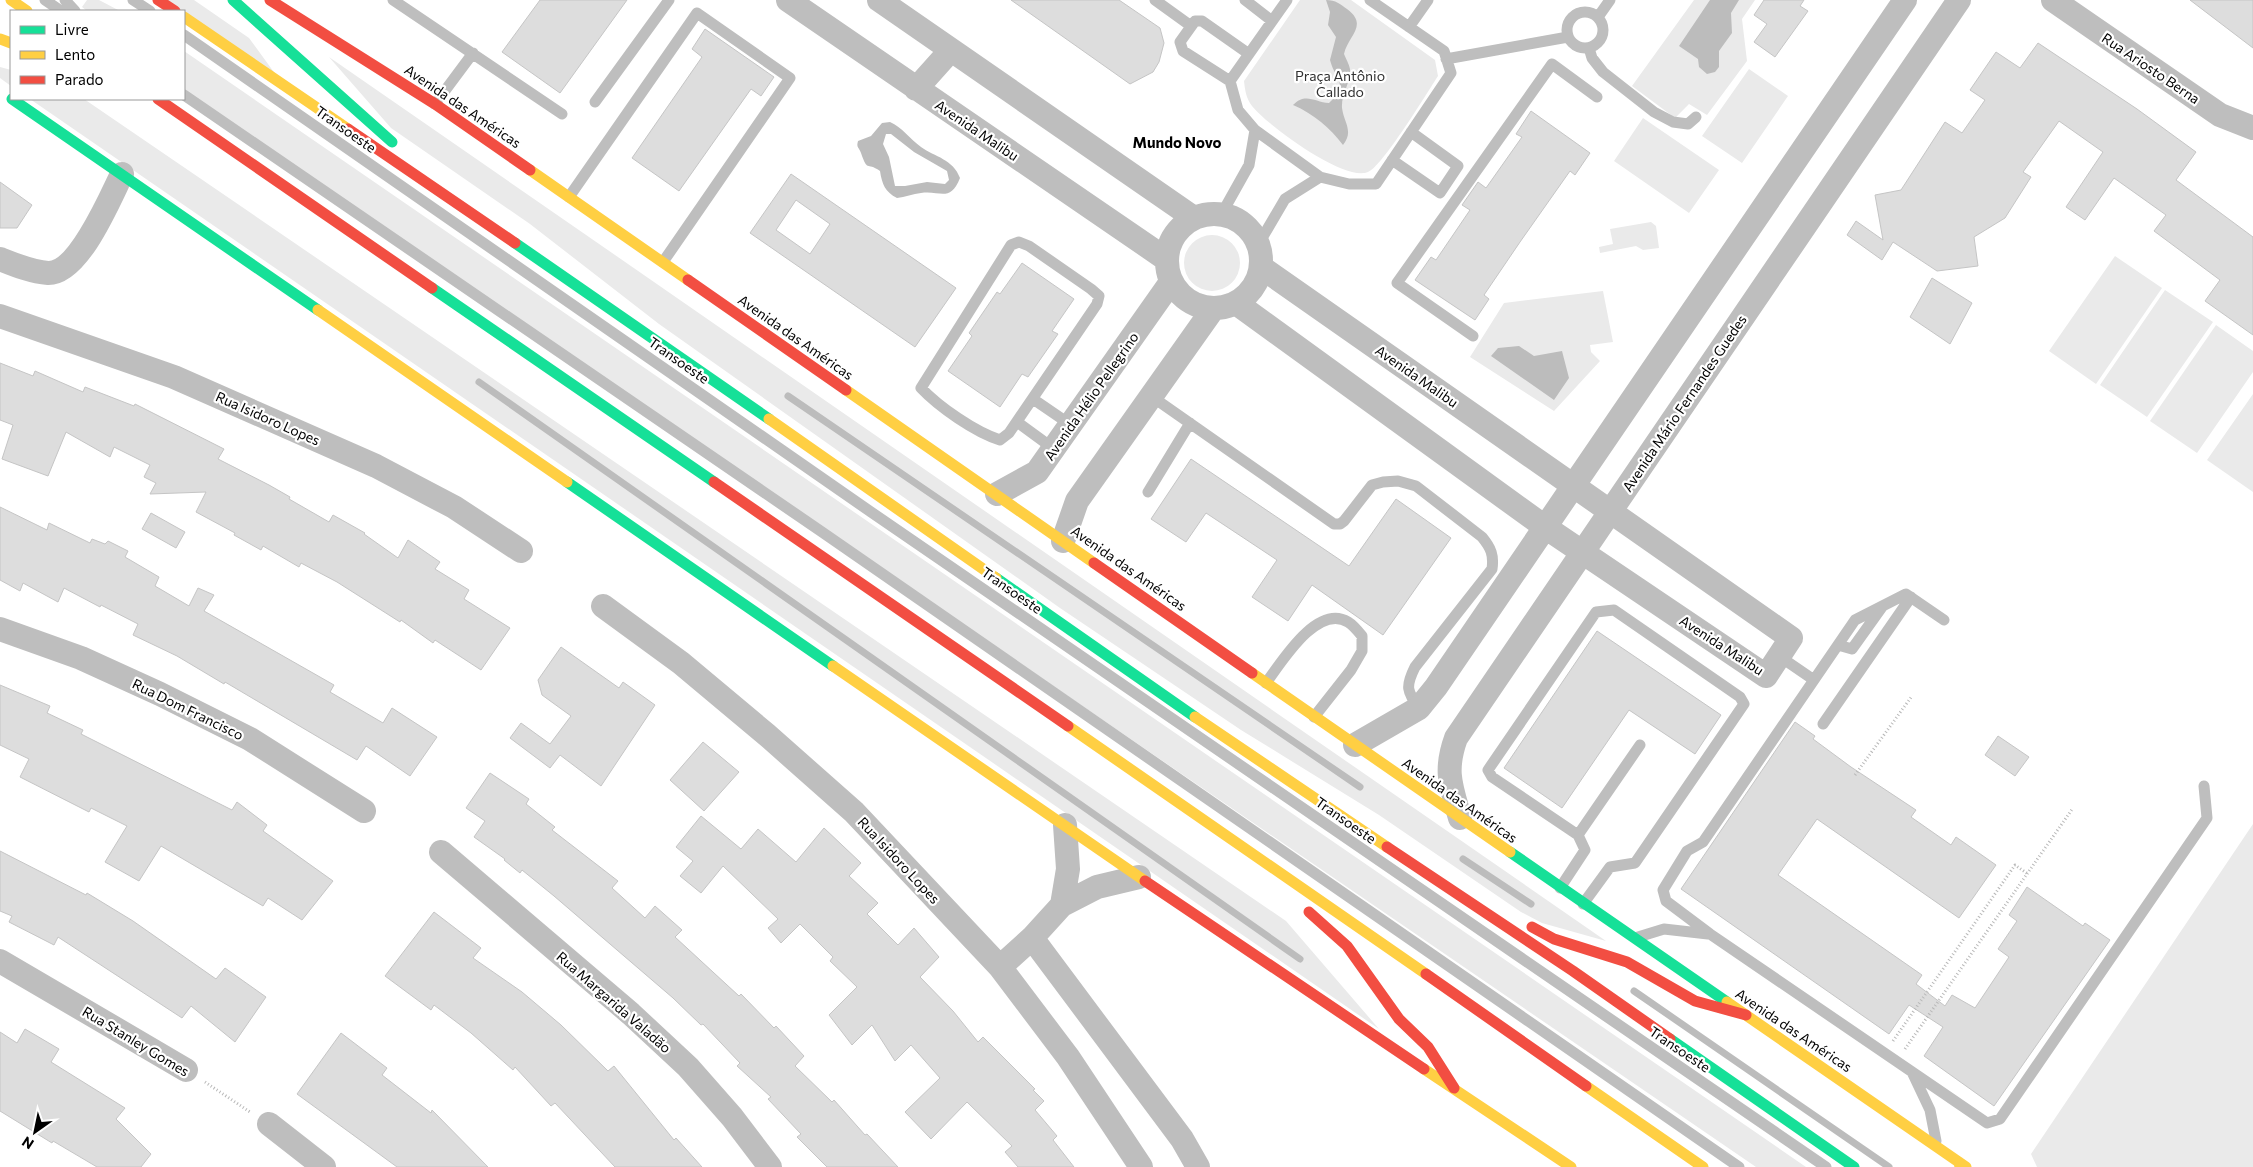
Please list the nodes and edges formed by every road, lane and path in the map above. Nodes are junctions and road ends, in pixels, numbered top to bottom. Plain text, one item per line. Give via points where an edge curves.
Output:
1 (10, 0) edge
2 (45, 0) edge
3 (64, 0) edge
4 (133, 0) edge
5 (158, 0) edge
6 (233, 0) edge
7 (270, 0) edge
8 (393, 0) edge
9 (669, 0) edge
10 (788, 0) edge
11 (879, 0) edge
12 (1155, 0) edge
13 (1246, 0) edge
14 (1286, 0) edge
15 (1428, 0) edge
16 (1610, 0) edge
17 (1905, 0) edge
18 (1959, 0) edge
19 (2053, 0) edge
20 (1376, 2) edge
21 (25, 10) edge
22 (60, 10) edge
23 (74, 10) edge
24 (148, 10) edge
25 (173, 10) edge
26 (1598, 17) junction
27 (185, 18) edge
28 (1272, 21) junction
29 (1191, 26) junction
30 (1409, 27) junction
31 (185, 36) edge
32 (1568, 37) junction
33 (1588, 48) junction
34 (950, 51) junction
35 (472, 53) junction
36 (1249, 54) junction
37 (1446, 58) junction
38 (1230, 81) junction
39 (916, 89) junction
40 (185, 96) edge
41 (1597, 97) dead end
42 (15, 100) edge
43 (160, 100) edge
44 (146, 102) dead end
45 (595, 102) dead end
46 (435, 104) junction
47 (178, 112) junction
48 (562, 114) dead end
49 (1696, 117) dead end
50 (2253, 128) edge
51 (1255, 130) junction
52 (1411, 132) junction
53 (1392, 160) junction
54 (1458, 166) junction
55 (1479, 167) junction
56 (122, 174) junction
57 (1320, 177) junction
58 (421, 179) junction
59 (1440, 193) junction
60 (569, 197) junction
61 (1449, 209) junction
62 (1221, 215) junction
63 (1194, 218) junction
64 (1259, 256) junction
65 (0, 259) edge
66 (1166, 259) junction
67 (663, 262) junction
68 (1171, 282) junction
69 (1236, 303) junction
70 (1213, 309) junction
71 (0, 316) edge
72 (1474, 336) dead end
73 (1151, 396) junction
74 (1033, 399) junction
75 (1017, 422) junction
76 (1190, 423) junction
77 (1071, 425) junction
78 (1054, 448) junction
79 (1574, 486) junction
80 (1148, 492) dead end
81 (996, 494) junction
82 (1610, 511) junction
83 (1545, 527) junction
84 (1063, 540) junction
85 (521, 551) dead end
86 (1582, 552) junction
87 (1911, 597) junction
88 (603, 606) dead end
89 (1944, 620) dead end
90 (0, 629) edge
91 (1779, 656) junction
92 (1814, 680) junction
93 (1266, 683) junction
94 (1912, 696) dead end
95 (1419, 708) junction
96 (1314, 717) junction
97 (1823, 724) dead end
98 (1355, 745) junction
99 (1640, 745) dead end
100 (1855, 775) dead end
101 (2204, 786) dead end
102 (2073, 808) dead end
103 (364, 811) dead end
104 (1460, 818) junction
105 (1065, 824) junction
106 (1578, 835) junction
107 (442, 852) dead end
108 (1274, 868) junction
109 (2029, 872) junction
110 (1139, 877) junction
111 (1560, 888) junction
112 (1290, 894) dead end
113 (1466, 901) junction
114 (1583, 904) junction
115 (1062, 905) junction
116 (1302, 906) dead end
117 (1710, 934) junction
118 (1032, 938) junction
119 (1634, 938) junction
120 (0, 962) edge
121 (1000, 967) junction
122 (1746, 1015) junction
123 (186, 1070) joint
124 (1911, 1070) junction
125 (1454, 1088) junction
126 (269, 1124) joint
127 (1532, 1140) junction
128 (1936, 1145) junction
129 (1961, 1165) edge
130 (324, 1167) edge
131 (770, 1167) edge
132 (1140, 1167) edge
133 (1198, 1167) edge
134 (1556, 1167) edge
135 (1571, 1167) edge
136 (1703, 1167) edge
137 (1739, 1167) edge
138 (1826, 1167) edge
139 (1854, 1167) edge

1 - 21 main road
2 - 22 lane
3 - 23 lane
4 - 24 lane
5 - 25 main road
6 - 58 main road via 391,141
7 - 46 main road, Avenida das Américas
8 - 35 lane
9 - 45 lane
10 - 39 street, Avenida Malibu
11 - 34 street
12 - 29 lane
13 - 28 lane
14 - 28 lane
15 - 30 lane
16 - 26 lane
17 - 79 street
18 - 82 street, Avenida Mário Fernandes Guedes
19 - 50 street, Rua Ariosto Berna via 2220,115
20 - 30 lane
26 - 32 lane via 1587,12 1575,15 1568,25
26 - 33 lane via 1603,27 1602,39
27 - 58 main road
28 - 36 lane
29 - 36 lane via 1195,21 1202,21
29 - 38 lane via 1180,42 1183,51
30 - 37 lane via 1444,51
31 - 138 lane, Transoeste
32 - 33 lane via 1577,46
32 - 37 lane
33 - 49 lane via 1603,72 1654,112 1673,122 1688,124
34 - 39 street
34 - 63 street
35 - 46 lane
35 - 48 lane
36 - 38 lane
37 - 52 lane via 1451,73
38 - 51 lane via 1238,110
39 - 66 street, Avenida Malibu
40 - 137 lane
41 - 55 lane via 1552,64
42 - 56 main road
43 - 47 main road
44 - 47 main road
46 - 60 main road, Avenida das Américas
47 - 108 main road
51 - 57 lane
51 - 62 lane via 1249,166
52 - 53 lane
52 - 54 lane
53 - 57 lane via 1376,184 1349,184
53 - 59 lane
54 - 55 lane
54 - 59 lane
55 - 61 lane
56 - 65 street via 96,228 71,263 50,273
56 - 105 main road
57 - 64 lane via 1285,199
58 - 113 main road via 1161,694
59 - 61 lane
60 - 67 main road, Avenida das Américas
60 - 67 lane via 698,13 790,78
61 - 72 lane via 1397,283
62 - 63 street
62 - 64 street via 1247,228
63 - 66 street via 1175,234
64 - 69 street via 1253,288
64 - 79 street, Avenida Malibu
66 - 68 street
67 - 81 main road, Avenida das Américas
68 - 70 street via 1187,300
68 - 77 street, Avenida Hélio Pellegrino
69 - 70 street
69 - 83 street, Avenida Malibu
70 - 73 street
71 - 85 street, Rua Isidoro Lopes via 174,377 376,466 454,508
73 - 76 lane
73 - 84 street via 1077,501
74 - 75 lane
74 - 75 lane via 1097,304 1099,296 1019,242 1011,245 921,388 988,436 1000,440 1010,434
74 - 77 lane
75 - 78 lane
76 - 80 lane
76 - 95 lane via 1334,524 1344,521 1372,485 1398,481 1416,486 1490,546 1492,569 1415,667 1409,680 1408,692
77 - 78 street, Avenida Hélio Pellegrino
78 - 81 street, Avenida Hélio Pellegrino via 1038,472
79 - 82 street, Avenida Malibu
79 - 83 street
81 - 84 main road, Avenida das Américas
82 - 86 street, Avenida Mário Fernandes Guedes
82 - 91 street, Avenida Malibu via 1790,638
83 - 86 street, Avenida Malibu
83 - 95 street
84 - 93 main road, Avenida das Américas
86 - 91 street, Avenida Malibu via 1766,676
86 - 104 street, Avenida Mário Fernandes Guedes via 1456,738 1449,756 1449,778
87 - 89 lane
87 - 92 lane via 1906,594 1855,620
87 - 97 lane
88 - 121 street, Rua Isidoro Lopes via 681,663 854,812
90 - 103 street, Rua Dom Francisco via 81,658 160,694 250,740
91 - 92 lane
92 - 117 lane via 1703,842 1687,851 1663,890 1666,901
93 - 96 main road, Avenida das Américas
93 - 96 lane via 1313,626 1334,618 1348,621 1362,636 1362,651
94 - 100 path
95 - 98 street
96 - 98 main road, Avenida das Américas
98 - 104 main road, Avenida das Américas
99 - 106 lane
101 - 124 lane via 2207,818 2000,1119 1987,1123
102 - 109 path
104 - 111 main road, Avenida das Américas
105 - 110 main road
105 - 115 street via 1068,869
106 - 111 lane via 1585,850
106 - 114 lane via 1492,777 1488,770 1596,612 1614,610 1740,697 1744,704 1635,863 1610,867
107 - 131 street, Rua Margarida Valadão via 688,1067
108 - 112 main road
108 - 136 main road
109 - 109 path via 1904,1051 1892,1043 2015,865
110 - 115 street via 1097,886
110 - 125 main road
111 - 114 main road, Avenida das Américas
113 - 122 main road via 1491,907 1554,939 1627,962 1695,1001
113 - 139 main road via 1573,971
114 - 119 main road, Avenida das Américas
115 - 118 street
116 - 125 main road via 1347,946 1399,1020 1428,1047
117 - 119 lane via 1664,929
117 - 124 lane
118 - 121 street
118 - 133 street via 1182,1139
119 - 122 main road, Avenida das Américas
120 - 123 street, Rua Stanley Gomes
121 - 132 street, Rua Isidoro Lopes via 1068,1057
122 - 128 main road, Avenida das Américas
123 - 126 path, Rua Stanley Gomes
124 - 128 lane via 1930,1110
125 - 127 main road
126 - 130 street
127 - 134 main road
127 - 135 main road
128 - 129 main road, Avenida das Américas

